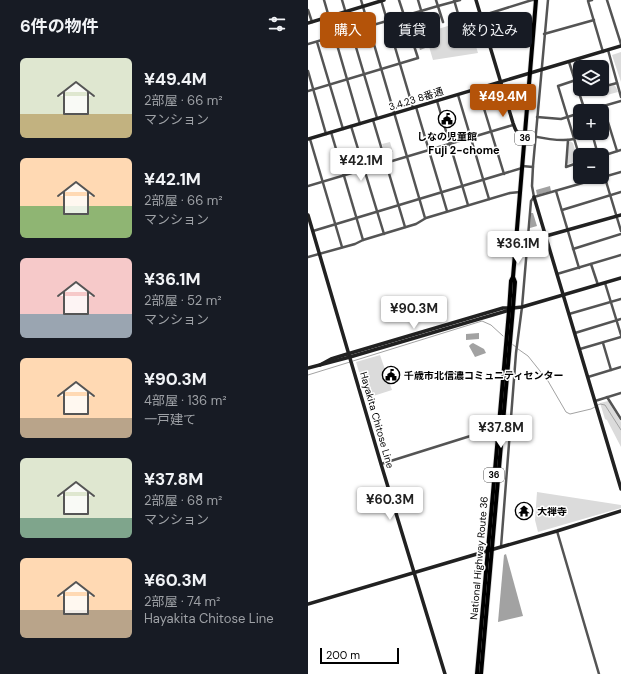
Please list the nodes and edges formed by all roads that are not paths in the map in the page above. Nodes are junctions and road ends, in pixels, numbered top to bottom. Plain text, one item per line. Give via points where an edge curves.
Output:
1 (324, 0) edge
2 (342, 0) edge
3 (361, 0) edge
4 (382, 0) edge
5 (399, 0) edge
6 (418, 0) edge
7 (436, 0) edge
8 (460, 0) edge
9 (476, 0) edge
10 (536, 0) edge
11 (548, 0) edge
12 (592, 0) edge
13 (607, 0) edge
14 (454, 1) edge
15 (363, 6) junction
16 (438, 6) junction
17 (308, 10) edge
18 (421, 10) junction
19 (346, 11) junction
20 (328, 12) edge
21 (343, 12) edge
22 (364, 12) edge
23 (385, 12) edge
24 (403, 12) edge
25 (415, 12) edge
26 (458, 12) edge
27 (480, 12) edge
28 (494, 12) edge
29 (320, 19) edge
30 (594, 20) junction
31 (310, 22) edge
32 (443, 22) dead end
33 (544, 34) junction
34 (320, 41) edge
35 (317, 42) junction
36 (308, 44) edge
37 (621, 45) edge
38 (338, 48) edge
39 (357, 48) edge
40 (375, 48) edge
41 (395, 48) edge
42 (415, 48) edge
43 (491, 48) edge
44 (608, 50) junction
45 (602, 52) junction
46 (570, 62) junction
47 (400, 64) junction
48 (381, 69) junction
49 (542, 70) junction
50 (308, 71) edge
51 (573, 71) edge
52 (530, 73) junction
53 (365, 74) junction
54 (347, 80) junction
55 (573, 81) edge
56 (501, 82) junction
57 (617, 83) junction
58 (330, 85) junction
59 (609, 85) edge
60 (478, 89) junction
61 (313, 90) junction
62 (308, 91) edge
63 (458, 95) junction
64 (621, 97) edge
65 (437, 101) junction
66 (621, 101) edge
67 (609, 105) edge
68 (414, 108) junction
69 (394, 114) junction
70 (573, 115) edge
71 (537, 117) junction
72 (567, 117) junction
73 (375, 119) junction
74 (609, 123) edge
75 (360, 124) junction
76 (514, 125) junction
77 (352, 126) junction
78 (343, 129) junction
79 (491, 131) junction
80 (331, 132) junction
81 (326, 134) junction
82 (525, 134) junction
83 (573, 136) edge
84 (536, 137) junction
85 (471, 138) junction
86 (309, 139) edge
87 (573, 139) edge
88 (568, 140) junction
89 (449, 144) junction
90 (428, 150) junction
91 (621, 150) edge
92 (617, 151) junction
93 (609, 154) edge
94 (407, 156) junction
95 (386, 163) junction
96 (573, 164) edge
97 (522, 167) junction
98 (533, 167) junction
99 (365, 169) junction
100 (621, 172) edge
101 (504, 174) junction
102 (344, 175) junction
103 (609, 175) edge
104 (483, 180) junction
105 (322, 181) junction
106 (578, 184) edge
107 (607, 184) edge
108 (308, 186) edge
109 (462, 186) junction
110 (556, 191) junction
111 (441, 192) junction
112 (520, 192) junction
113 (621, 192) edge
114 (610, 195) junction
115 (534, 197) junction
116 (420, 199) junction
117 (489, 199) junction
118 (399, 205) junction
119 (468, 205) junction
120 (562, 210) junction
121 (377, 211) junction
122 (447, 212) junction
123 (308, 215) edge
124 (621, 215) edge
125 (616, 216) junction
126 (356, 218) junction
127 (425, 218) junction
128 (335, 224) junction
129 (405, 228) junction
130 (312, 230) junction
131 (568, 230) junction
132 (621, 233) edge
133 (384, 234) junction
134 (546, 236) junction
135 (363, 240) junction
136 (342, 247) junction
137 (573, 249) junction
138 (319, 254) junction
139 (621, 255) edge
140 (308, 257) edge
141 (591, 264) junction
142 (579, 268) junction
143 (558, 274) junction
144 (621, 278) edge
145 (605, 283) junction
146 (598, 285) junction
147 (563, 295) junction
148 (621, 299) edge
149 (611, 302) junction
150 (522, 307) junction
151 (510, 309) junction
152 (570, 314) junction
153 (621, 319) edge
154 (617, 320) junction
155 (575, 332) junction
156 (621, 336) edge
157 (603, 343) junction
158 (580, 349) junction
159 (350, 359) junction
160 (621, 367) edge
161 (308, 368) edge
162 (611, 370) junction
163 (588, 377) junction
164 (621, 393) edge
165 (608, 397) junction
166 (595, 402) junction
167 (619, 413) edge
168 (621, 419) edge
169 (500, 428) junction
170 (381, 464) junction
171 (621, 472) edge
172 (616, 473) junction
173 (621, 489) edge
174 (621, 511) edge
175 (557, 531) junction
176 (501, 547) junction
177 (492, 550) junction
178 (487, 551) junction
179 (414, 573) junction
180 (308, 604) edge
181 (445, 674) edge
182 (477, 674) edge
183 (482, 674) edge
184 (600, 674) edge

1 - 20 street
2 - 19 street
3 - 15 street
4 - 15 street
4 - 23 street
5 - 24 street
6 - 18 street
7 - 16 street
8 - 14 street
9 - 27 street
10 - 28 street
10 - 52 highway, National Highway Route 36 / 36
11 - 33 street
12 - 30 street via 588,1
13 - 37 street
14 - 16 street
14 - 26 street
15 - 19 street
15 - 22 street
16 - 18 street
16 - 32 street
17 - 31 street
18 - 25 street
19 - 21 street
29 - 31 street
30 - 33 street
30 - 45 street
33 - 49 street
34 - 35 street
35 - 36 street
35 - 58 street
37 - 44 street, 3.4.23 8番通
38 - 54 street
39 - 53 street
40 - 48 street
41 - 47 street
42 - 47 street via 418,58
43 - 56 street
44 - 45 street, 3.4.23 8番通
44 - 57 street
45 - 46 street, 3.4.23 8番通
46 - 49 street, 3.4.23 8番通
46 - 51 street
47 - 48 street
47 - 68 street
48 - 53 street
48 - 69 street
49 - 52 street, 3.4.23 8番通
49 - 71 street
50 - 61 street
52 - 56 street, 3.4.23 8番通
52 - 82 highway, National Highway Route 36 / 36
53 - 54 street
53 - 73 street
54 - 58 street
54 - 75 street
55 - 72 street via 558,86
56 - 60 street, 3.4.23 8番通
56 - 76 street
57 - 59 street
57 - 64 street
58 - 61 street
58 - 78 street
60 - 63 street, 3.4.23 8番通
60 - 79 street
61 - 62 street
61 - 81 street
63 - 65 street, 3.4.23 8番通
63 - 85 street
65 - 68 street, 3.4.23 8番通
65 - 89 street
66 - 67 street
68 - 69 street, 3.4.23 8番通
68 - 90 street
69 - 73 street, 3.4.23 8番通
69 - 94 street
70 - 72 street
71 - 72 street
71 - 84 street
72 - 83 street
73 - 75 street, 3.4.23 8番通
73 - 95 street
74 - 92 street
75 - 77 street, 3.4.23 8番通
76 - 79 street
76 - 82 street via 516,132
77 - 78 street, 3.4.23 8番通
77 - 99 street
78 - 80 street, 3.4.23 8番通
79 - 85 street
79 - 101 street
80 - 81 street, 3.4.23 8番通
80 - 102 street
81 - 86 street, 3.4.23 8番通
82 - 84 street
82 - 97 highway, National Highway Route 36 / 36
84 - 88 street
84 - 98 street
85 - 89 street
85 - 104 street
86 - 105 street
87 - 88 street
88 - 96 street via 566,167
89 - 90 street
89 - 109 street
90 - 94 street
90 - 111 street
91 - 92 street
92 - 93 street
94 - 95 street
94 - 116 street
95 - 99 street
95 - 118 street
97 - 98 street
97 - 101 street
97 - 112 highway, National Highway Route 36 / 36
98 - 115 street
99 - 102 street
99 - 121 street
100 - 103 street
101 - 104 street
102 - 105 street
102 - 126 street
104 - 109 street
104 - 117 street
105 - 108 street
105 - 128 street
106 - 110 street
107 - 114 street
109 - 111 street
109 - 119 street
110 - 115 street
110 - 120 street
111 - 116 street
111 - 122 street
112 - 117 street
112 - 151 highway, National Highway Route 36 / 36 via 513,277 515,282
113 - 114 street
114 - 120 street
114 - 125 street
115 - 134 street
115 - 150 street via 531,201
116 - 118 street
116 - 127 street
117 - 119 street
118 - 121 street
118 - 129 street
119 - 122 street
120 - 131 street
121 - 126 street
121 - 133 street
122 - 127 street
123 - 130 street, Hayakita Chitose Line
124 - 125 street
125 - 131 street
125 - 132 street
126 - 128 street
126 - 135 street
127 - 129 street
128 - 130 street
128 - 136 street
129 - 133 street
130 - 138 street, Hayakita Chitose Line
131 - 134 street
131 - 137 street
132 - 137 street
133 - 135 street
134 - 143 street
135 - 136 street
136 - 138 street
137 - 142 street
138 - 140 street
138 - 159 street, Hayakita Chitose Line
139 - 141 street
141 - 142 street
141 - 146 street
142 - 143 street
143 - 147 street
144 - 145 street
145 - 146 street
145 - 149 street
146 - 147 street
147 - 150 street
147 - 152 street
148 - 149 street
149 - 152 street
149 - 154 street
150 - 151 street
150 - 176 street
151 - 159 street
151 - 169 highway, National Highway Route 36 / 36
152 - 155 street
153 - 154 street
154 - 155 street
154 - 156 street
155 - 158 street
156 - 157 street
157 - 158 street
157 - 162 street
158 - 163 street
159 - 161 street via 331,359
159 - 170 street, Hayakita Chitose Line
160 - 162 street
162 - 163 street
163 - 166 street
164 - 165 street
165 - 166 street
165 - 167 street
166 - 172 street
167 - 168 street
169 - 170 street
169 - 177 highway, National Highway Route 36 / 36
169 - 178 highway, National Highway Route 36 / 36
170 - 179 street, Hayakita Chitose Line
171 - 172 street
172 - 173 street
174 - 175 street
175 - 176 street
175 - 184 street
176 - 177 street
177 - 178 street
177 - 183 highway, National Highway Route 36 / 36
178 - 179 street
178 - 182 highway, National Highway Route 36 / 36
179 - 180 street
179 - 181 street, Hayakita Chitose Line

